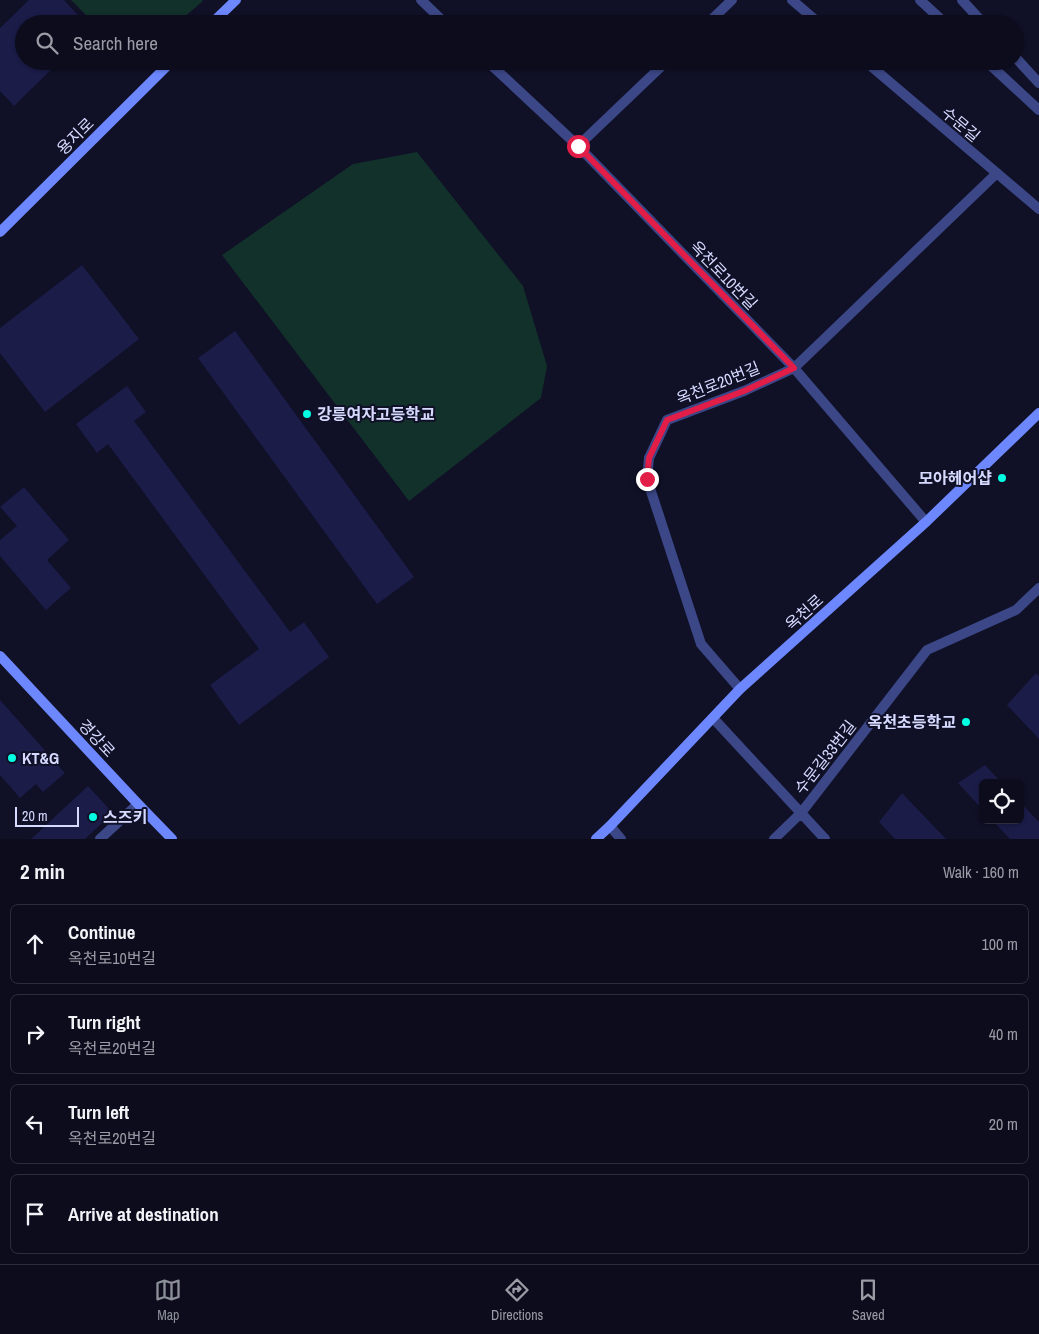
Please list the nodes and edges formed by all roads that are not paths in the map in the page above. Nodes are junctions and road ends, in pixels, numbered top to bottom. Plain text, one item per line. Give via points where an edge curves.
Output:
1 (236, 0) edge
2 (421, 0) edge
3 (732, 0) edge
4 (792, 0) edge
5 (920, 0) edge
6 (962, 0) edge
7 (220, 15) edge
8 (437, 15) edge
9 (716, 15) edge
10 (810, 15) edge
11 (936, 15) edge
12 (976, 15) edge
13 (1024, 67) edge
14 (163, 70) edge
15 (497, 70) edge
16 (658, 70) edge
17 (876, 70) edge
18 (996, 70) edge
19 (1039, 83) edge
20 (1039, 110) edge
21 (578, 146) junction
22 (997, 173) junction
23 (1039, 209) edge
24 (0, 232) edge
25 (794, 368) junction
26 (1039, 413) edge
27 (926, 522) junction
28 (1039, 588) edge
29 (0, 656) edge
30 (740, 689) junction
31 (713, 718) junction
32 (138, 804) junction
33 (801, 813) junction
34 (610, 826) junction
35 (100, 839) edge
36 (172, 839) edge
37 (596, 839) edge
38 (621, 839) edge
39 (774, 839) edge
40 (825, 839) edge

1 - 7 street
2 - 8 street
3 - 9 street
4 - 10 street
5 - 11 street
6 - 12 street
13 - 19 street
14 - 24 street, 용지로
15 - 21 street, 옥천로10번길
16 - 21 street
17 - 22 street, 수문길
18 - 20 street
21 - 25 street, 옥천로10번길
22 - 23 street, 수문길
22 - 25 street, 옥천로20번길
25 - 27 street, 옥천로10번길
25 - 30 street, 옥천로20번길 via 667,420 649,458 647,479 701,644
26 - 27 street, 옥천로
27 - 30 street, 옥천로
28 - 33 street, 수문길33번길 via 1016,610 927,650
29 - 32 street, 경강로
30 - 31 street, 옥천로
31 - 33 street
31 - 34 street, 옥천로
32 - 35 street
32 - 36 street, 경강로
33 - 39 street, 수문길33번길
33 - 40 street
34 - 37 street, 옥천로
34 - 38 street

